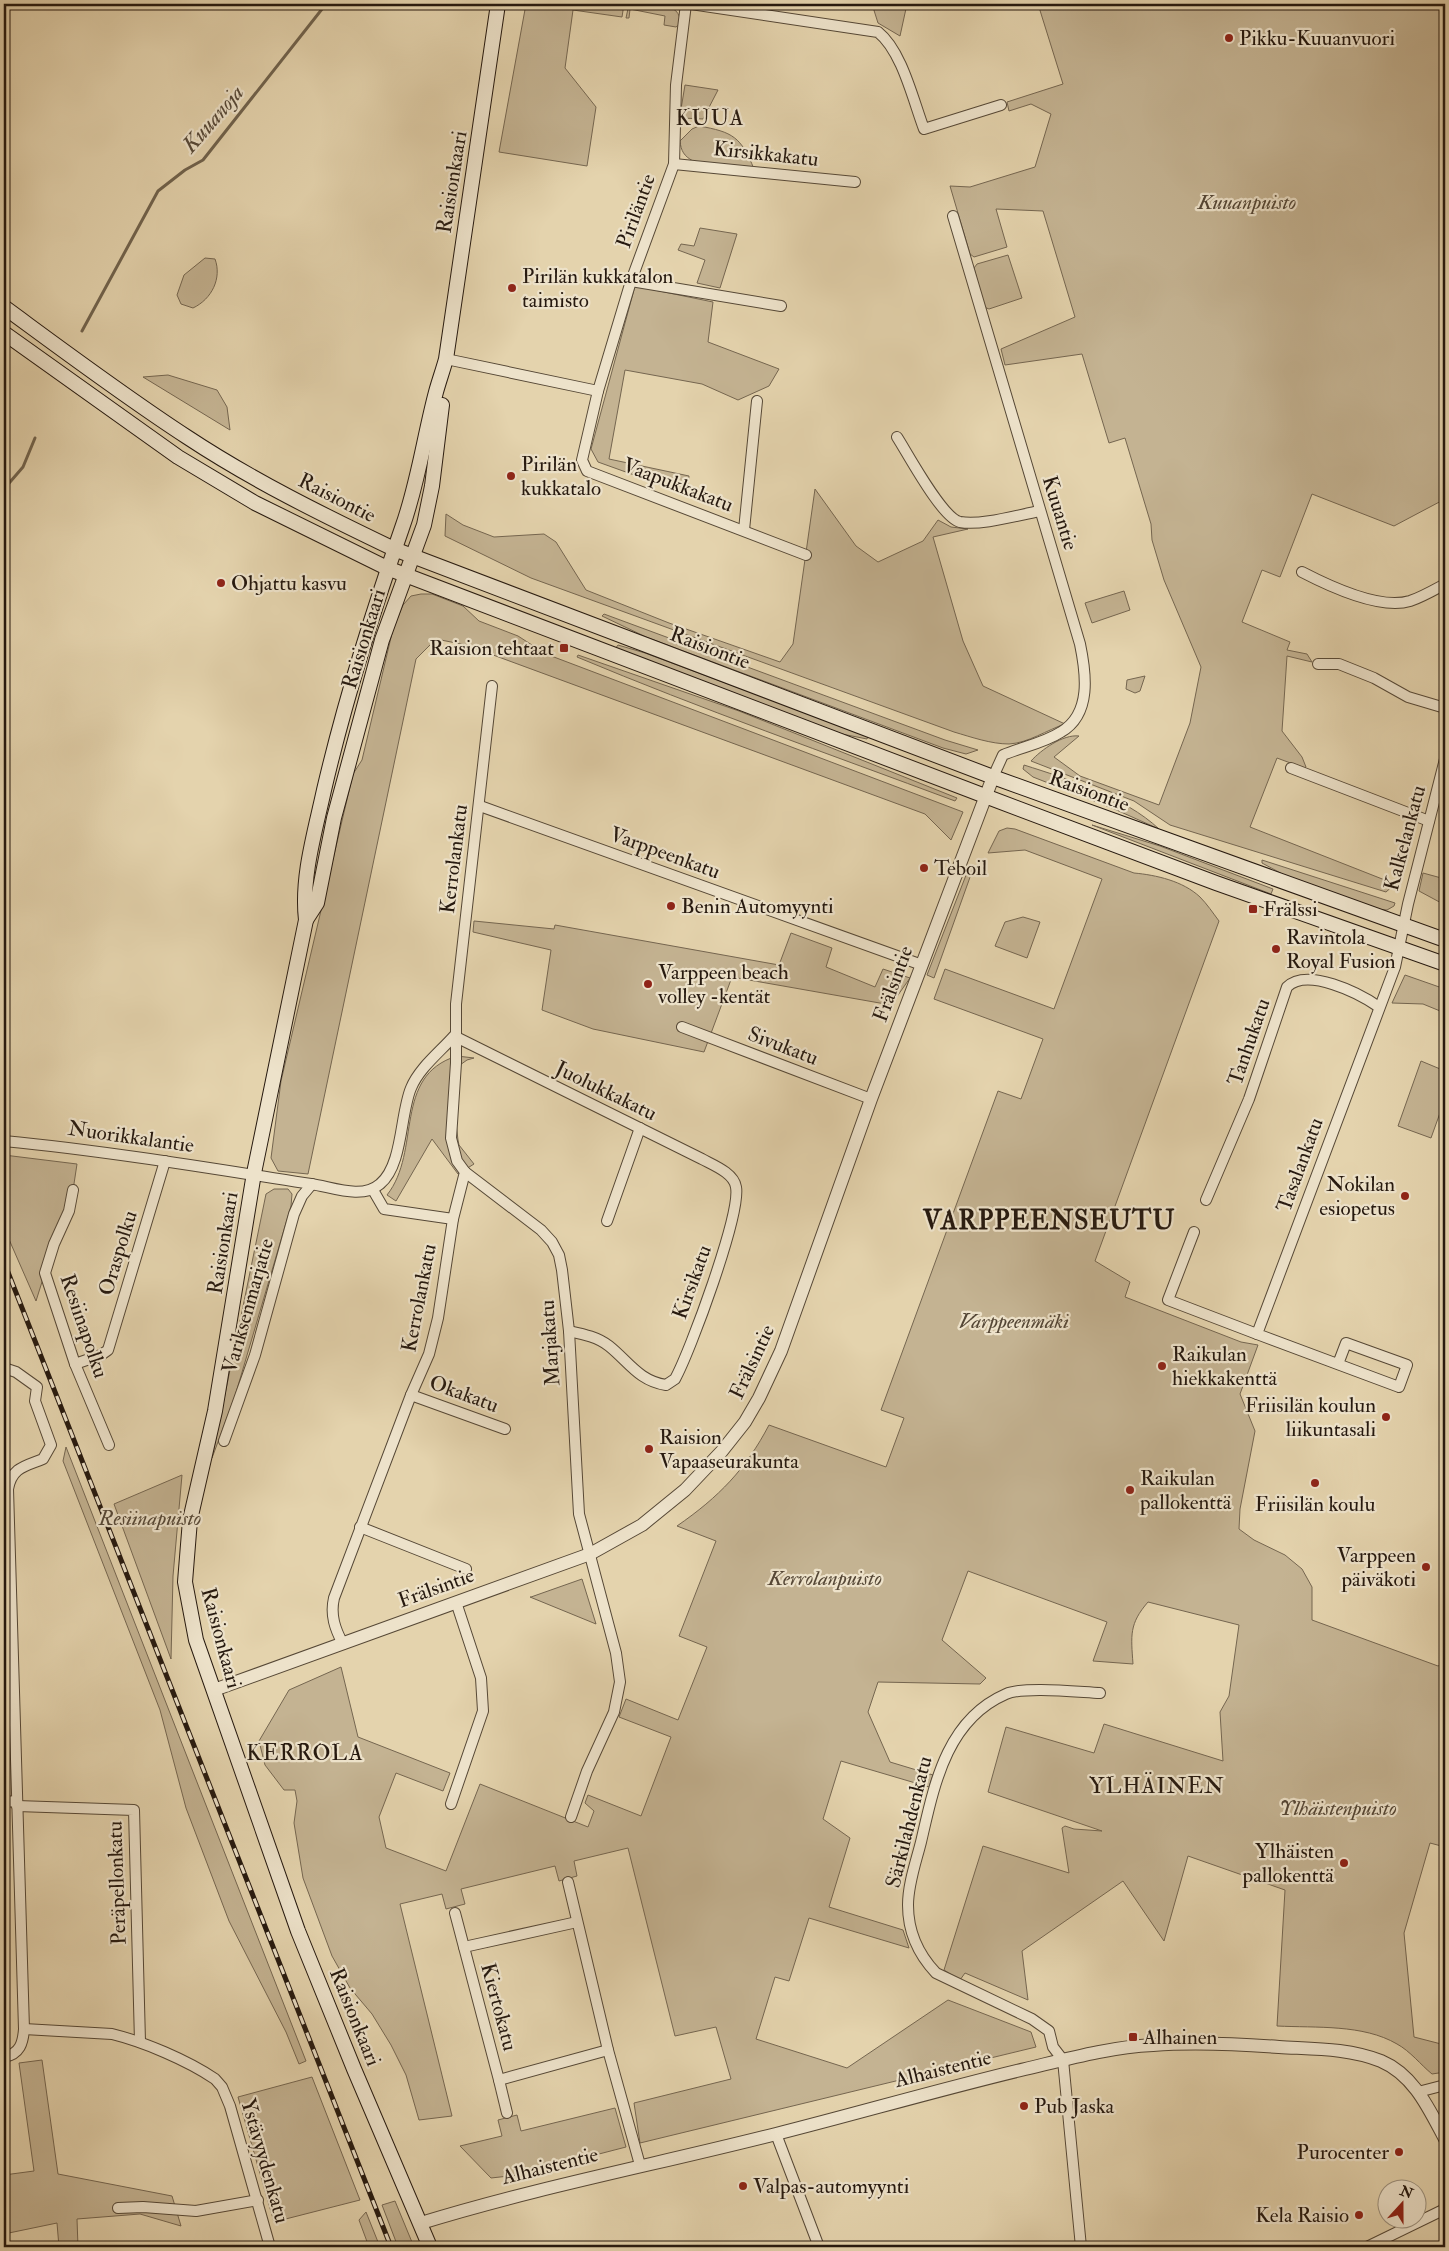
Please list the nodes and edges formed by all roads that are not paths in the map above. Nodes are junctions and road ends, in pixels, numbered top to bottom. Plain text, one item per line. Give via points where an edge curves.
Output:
1 (498, 4) edge
2 (686, 4) edge
3 (691, 4) edge
4 (1001, 105) dead end
5 (674, 164) junction
6 (855, 182) dead end
7 (953, 216) dead end
8 (631, 281) junction
9 (781, 306) dead end
10 (4, 307) edge
11 (4, 332) edge
12 (445, 363) junction
13 (598, 391) junction
14 (757, 401) dead end
15 (897, 436) dead end
16 (1040, 511) junction
17 (744, 530) junction
18 (394, 548) junction
19 (806, 555) dead end
20 (413, 556) junction
21 (387, 568) junction
22 (1302, 572) dead end
23 (405, 575) junction
24 (1445, 584) edge
25 (1318, 664) dead end
26 (492, 686) dead end
27 (1445, 708) edge
28 (1445, 759) edge
29 (1291, 768) dead end
30 (993, 777) junction
31 (985, 796) junction
32 (480, 806) junction
33 (1429, 821) junction
34 (306, 920) junction
35 (1403, 926) junction
36 (1445, 940) edge
37 (1398, 949) junction
38 (1445, 964) edge
39 (922, 965) junction
40 (1378, 1007) junction
41 (682, 1027) dead end
42 (454, 1036) junction
43 (871, 1099) junction
44 (640, 1128) junction
45 (4, 1141) edge
46 (165, 1161) junction
47 (465, 1172) junction
48 (254, 1173) junction
49 (312, 1184) junction
50 (736, 1186) joint
51 (74, 1190) dead end
52 (373, 1190) junction
53 (1206, 1200) dead end
54 (453, 1219) junction
55 (607, 1221) dead end
56 (1194, 1232) dead end
57 (569, 1331) junction
58 (1257, 1334) junction
59 (75, 1364) junction
60 (1338, 1364) junction
61 (4, 1368) edge
62 (410, 1395) junction
63 (504, 1429) dead end
64 (224, 1441) dead end
65 (109, 1445) dead end
66 (360, 1527) junction
67 (590, 1554) junction
68 (466, 1569) dead end
69 (456, 1602) junction
70 (343, 1644) junction
71 (214, 1690) junction
72 (1100, 1692) dead end
73 (4, 1802) edge
74 (17, 1803) junction
75 (451, 1804) dead end
76 (571, 1817) dead end
77 (568, 1882) dead end
78 (455, 1914) dead end
79 (577, 1922) junction
80 (464, 1946) junction
81 (24, 2029) junction
82 (140, 2042) junction
83 (608, 2050) junction
84 (4, 2057) edge
85 (1063, 2060) junction
86 (498, 2080) junction
87 (1445, 2085) edge
88 (1418, 2092) junction
89 (507, 2113) dead end
90 (776, 2134) junction
91 (1445, 2139) edge
92 (640, 2165) junction
93 (258, 2200) junction
94 (118, 2208) dead end
95 (1445, 2209) edge
96 (420, 2220) junction
97 (270, 2247) edge
98 (430, 2247) edge
99 (818, 2247) edge
100 (1081, 2247) edge
101 (1367, 2247) edge

1 - 12 main road, Raisionkaari
2 - 5 street, Piriläntie via 676,86
3 - 4 street via 878,32 888,39 895,52 924,129
5 - 6 street, Kirsikkakatu
5 - 8 street, Piriläntie
7 - 16 street, Kuuantie
8 - 9 street
8 - 13 street, Piriläntie
10 - 18 main road, Raisiontie via 188,438 335,521
11 - 21 main road, Raisiontie via 178,457 255,503
12 - 13 street
12 - 18 main road, Raisionkaari via 420,467
12 - 20 main road, Raisionkaari via 432,486
13 - 17 street, Vaapukkakatu via 582,460 586,471
14 - 17 street
15 - 16 street via 944,512 957,522 969,523
16 - 30 street, Kuuantie via 1080,644 1084,661 1084,696 1072,724 1060,733 1003,755
17 - 19 street, Vaapukkakatu
18 - 20 main road, Raisiontie
18 - 21 main road, Raisionkaari
20 - 23 main road, Raisionkaari
20 - 30 main road, Raisiontie
21 - 23 main road, Raisiontie
21 - 34 main road, Raisionkaari via 357,661 318,814 304,898
22 - 24 street via 1368,599 1388,603 1409,602
23 - 31 main road, Raisiontie
23 - 34 main road, Raisionkaari via 382,640 352,749 317,903
25 - 27 street via 1338,664 1408,696
26 - 32 street, Kerrolankatu
28 - 33 street, Kalkelankatu
29 - 33 street
30 - 31 street, Frälsintie
30 - 35 main road, Raisiontie
31 - 37 main road, Raisiontie
31 - 39 street, Frälsintie
32 - 39 street, Varppeenkatu
32 - 42 street, Kerrolankatu
33 - 35 street, Kalkelankatu
34 - 48 main road, Raisionkaari
35 - 36 main road, Raisiontie
35 - 37 street, Tasalankatu
37 - 38 main road, Raisiontie
37 - 40 street, Tasalankatu via 1395,967
39 - 43 street, Frälsintie
40 - 53 street, Tanhukatu via 1318,980 1300,979 1287,987 1249,1099
40 - 58 street, Tasalankatu
41 - 43 street, Sivukatu
42 - 44 street, Juolukkakatu
42 - 47 street, Kerrolankatu via 456,1063 451,1138 457,1161
42 - 52 street via 414,1081 392,1166 382,1183
43 - 67 street, Frälsintie via 781,1351 745,1422 703,1473 663,1509 642,1525
44 - 50 street, Juolukkakatu via 716,1167
44 - 55 street
45 - 46 street, Nuorikkalantie
46 - 48 street, Nuorikkalantie
46 - 59 street, Oraspolku via 108,1350
47 - 54 street, Kerrolankatu
47 - 57 street, Marjakatu via 552,1242 562,1270
48 - 49 street
48 - 71 main road, Raisionkaari via 215,1411 188,1539 186,1582 189,1610
49 - 52 street via 351,1191
49 - 64 street, Variksenmarjatie via 294,1214 255,1355
50 - 57 street, Kirsikatu via 737,1198 730,1231 675,1379 666,1385 642,1377 597,1338
51 - 59 street, Resiinapolku via 45,1273
52 - 54 street via 384,1209
54 - 62 street, Kerrolankatu via 434,1336
56 - 58 street via 1168,1300
57 - 67 street, Marjakatu via 579,1514
58 - 60 street
59 - 65 street, Resiinapolku
60 - 60 street via 1346,1343 1407,1365 1400,1387
61 - 74 street via 16,1372 37,1387 36,1401 51,1445 43,1459 16,1471 8,1489
62 - 63 street, Okakatu
62 - 66 street, Kerrolankatu
66 - 68 street
66 - 70 street, Kerrolankatu via 332,1608
67 - 69 street, Frälsintie
67 - 76 street, Marjakatu via 616,1653 620,1682 614,1712 590,1764
69 - 70 street, Frälsintie
69 - 75 street via 481,1678 483,1711
70 - 71 street, Frälsintie
71 - 96 main road, Raisionkaari via 298,1931
72 - 85 street, Särkilahdenkatu via 1007,1694 987,1706 963,1728 944,1756 935,1782 908,1905 915,1945 936,1973 1032,2019 1049,2032 1053,2046
73 - 74 street
74 - 81 street
74 - 82 street, Peräpellonkatu via 134,1810
77 - 79 street
78 - 80 street
79 - 80 street, Kiertokatu
79 - 83 street
80 - 86 street, Kiertokatu
81 - 82 street, Ystävyydenkatu via 112,2034
81 - 84 street via 22,2046
82 - 93 street, Ystävyydenkatu via 206,2073 222,2087
83 - 86 street, Kiertokatu
83 - 92 street
85 - 88 street, Alhaistentie via 1153,2044 1347,2051 1396,2069
85 - 90 street, Alhaistentie
85 - 100 street
86 - 89 street
87 - 88 street
88 - 91 street, Alhaistentie
90 - 92 street, Alhaistentie
90 - 99 street
92 - 96 street, Alhaistentie
93 - 94 street via 196,2211
93 - 97 street, Ystävyydenkatu
95 - 101 street
96 - 98 main road, Raisionkaari

